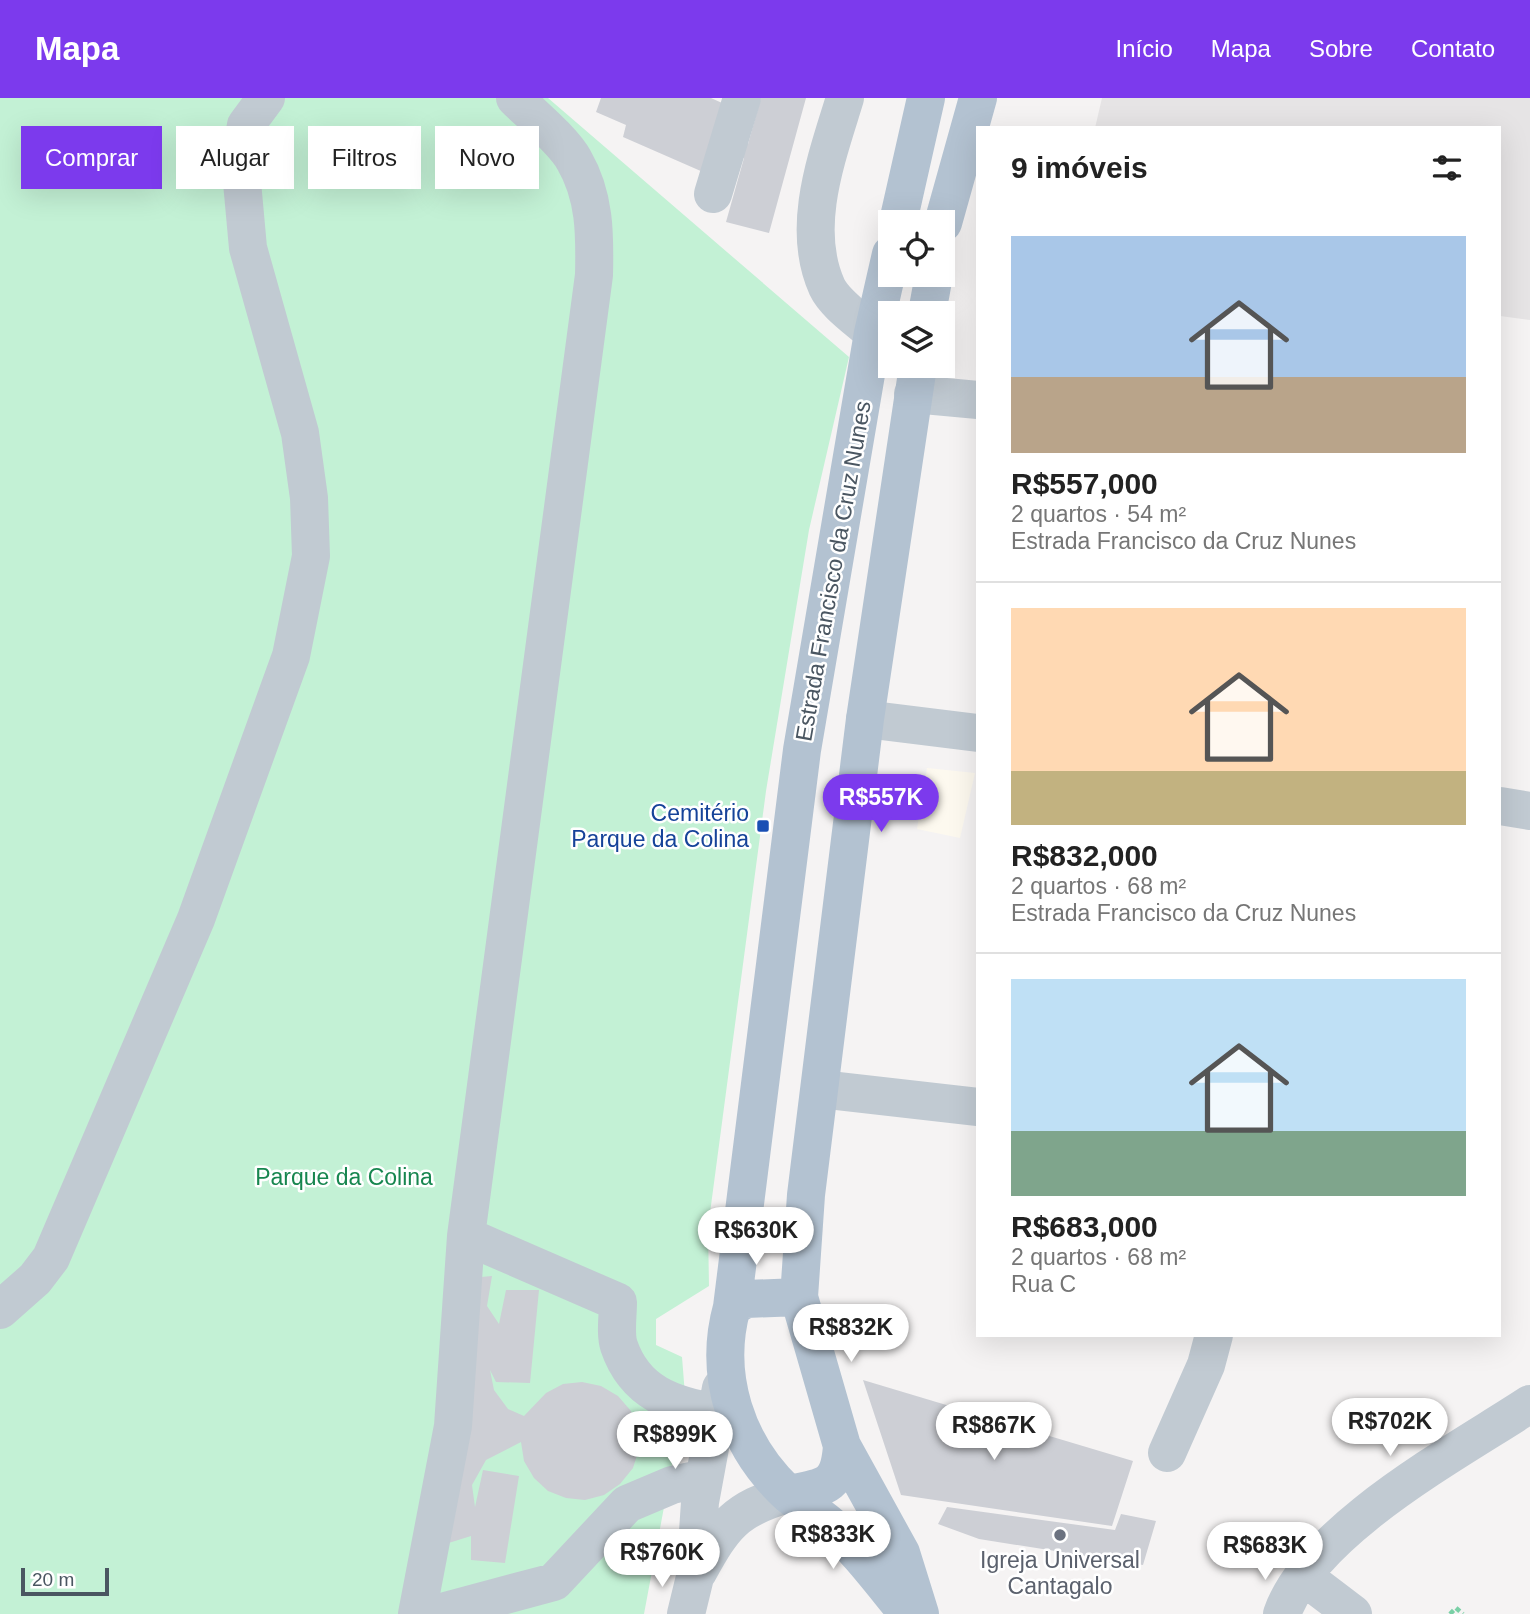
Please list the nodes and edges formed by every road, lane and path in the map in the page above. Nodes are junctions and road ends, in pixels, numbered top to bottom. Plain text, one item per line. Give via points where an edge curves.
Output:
1 (266, 98) edge
2 (515, 98) edge
3 (742, 98) edge
4 (845, 98) edge
5 (926, 98) edge
6 (978, 98) edge
7 (713, 194) dead end
8 (901, 210) edge
9 (947, 210) edge
10 (883, 287) edge
11 (873, 333) junction
12 (916, 380) edge
13 (976, 399) edge
14 (865, 719) junction
15 (976, 733) edge
16 (1501, 806) edge
17 (1530, 811) edge
18 (820, 1089) junction
19 (976, 1107) edge
20 (466, 1236) junction
21 (18, 1277) edge
22 (800, 1297) junction
23 (732, 1307) junction
24 (0, 1310) edge
25 (1213, 1337) edge
26 (724, 1375) junction
27 (1530, 1404) edge
28 (717, 1413) junction
29 (842, 1446) junction
30 (1167, 1453) dead end
31 (704, 1478) junction
32 (788, 1494) junction
33 (1303, 1576) junction
34 (695, 1577) junction
35 (417, 1614) edge
36 (433, 1614) edge
37 (686, 1614) edge
38 (908, 1614) edge
39 (920, 1614) edge
40 (1282, 1614) edge
41 (1353, 1614) edge
42 (1450, 1614) edge
43 (1463, 1614) edge

1 - 21 street via 246,125 240,160 248,248 300,433 309,498 310,556 291,656 196,919 51,1258
2 - 20 street via 574,158 591,197 596,233
3 - 7 street
4 - 11 street via 816,212 820,262 828,290
5 - 8 main road
6 - 9 main road
10 - 11 main road, Estrada Francisco da Cruz Nunes
11 - 23 main road, Estrada Francisco da Cruz Nunes via 802,750
12 - 13 street
12 - 14 main road
14 - 15 street
14 - 18 main road
16 - 17 street
18 - 19 street
18 - 22 main road via 806,1195
20 - 28 street via 618,1303 619,1345 642,1387 685,1407
20 - 35 street via 453,1426
21 - 24 street
22 - 23 main road via 754,1297
22 - 29 main road
23 - 26 main road, Estrada Francisco da Cruz Nunes via 726,1326
25 - 30 street
26 - 28 street
26 - 32 main road, Estrada Francisco da Cruz Nunes via 744,1437 763,1468
27 - 33 street via 1405,1484 1350,1528
28 - 31 street
29 - 32 main road via 841,1470 834,1479
29 - 39 main road via 901,1553
31 - 34 street
31 - 36 street via 672,1485 627,1504 554,1582
32 - 34 street via 749,1507 720,1532
32 - 38 main road, Estrada Francisco da Cruz Nunes via 830,1524
33 - 40 street
33 - 41 street
34 - 37 street
42 - 43 path via 1456,1608

